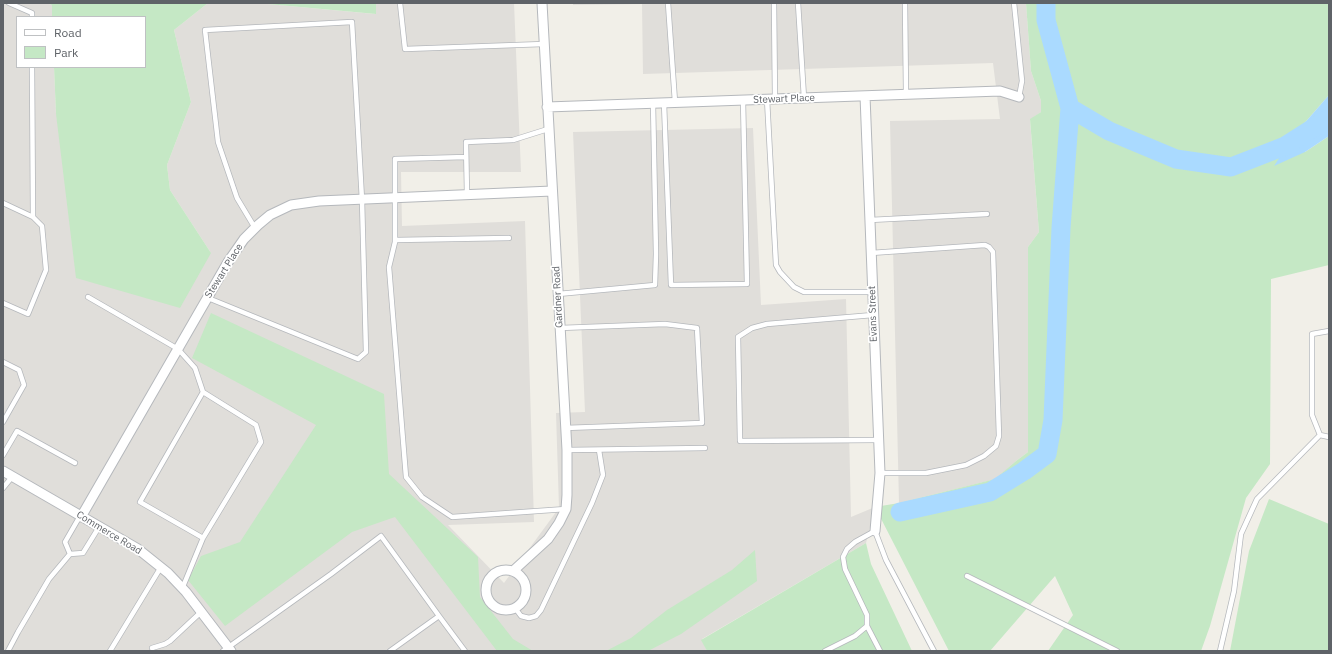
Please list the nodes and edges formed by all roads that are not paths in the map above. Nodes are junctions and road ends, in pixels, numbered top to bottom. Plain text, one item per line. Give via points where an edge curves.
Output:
1 (9, 3) edge
2 (400, 3) edge
3 (542, 3) edge
4 (668, 3) edge
5 (774, 3) edge
6 (798, 3) edge
7 (905, 3) edge
8 (1014, 3) edge
9 (32, 16) edge
10 (544, 44) junction
11 (32, 68) edge
12 (906, 94) junction
13 (865, 96) junction
14 (1019, 97) joint
15 (804, 98) junction
16 (771, 99) junction
17 (743, 100) junction
18 (675, 102) junction
19 (653, 103) junction
20 (664, 103) junction
21 (547, 107) junction
22 (548, 129) junction
23 (466, 157) junction
24 (552, 191) junction
25 (467, 195) junction
26 (395, 198) junction
27 (362, 200) junction
28 (3, 203) edge
29 (987, 214) dead end
30 (33, 218) junction
31 (870, 220) junction
32 (255, 228) junction
33 (509, 238) dead end
34 (396, 240) junction
35 (871, 254) junction
36 (872, 292) junction
37 (558, 294) junction
38 (88, 298) dead end
39 (208, 298) junction
40 (3, 302) edge
41 (873, 315) junction
42 (560, 328) junction
43 (1329, 331) edge
44 (178, 349) junction
45 (3, 362) edge
46 (203, 392) junction
47 (3, 422) edge
48 (566, 428) junction
49 (1320, 435) junction
50 (1329, 437) edge
51 (878, 440) junction
52 (705, 448) dead end
53 (567, 450) junction
54 (599, 450) junction
55 (3, 456) edge
56 (75, 464) dead end
57 (3, 471) edge
58 (880, 473) junction
59 (12, 477) junction
60 (3, 488) edge
61 (566, 509) junction
62 (80, 516) junction
63 (99, 527) junction
64 (875, 531) junction
65 (203, 538) junction
66 (70, 554) junction
67 (161, 567) junction
68 (513, 571) junction
69 (967, 576) dead end
70 (182, 588) junction
71 (515, 608) junction
72 (201, 612) junction
73 (439, 616) junction
74 (867, 626) junction
75 (152, 648) dead end
76 (227, 650) edge
77 (8, 651) edge
78 (110, 651) edge
79 (390, 651) edge
80 (465, 651) edge
81 (825, 651) edge
82 (880, 651) edge
83 (934, 651) edge
84 (1117, 651) edge
85 (1220, 651) edge

1 - 9 lane via 32,13
2 - 10 lane via 405,49
3 - 10 street, Gardner Road
4 - 18 lane
5 - 16 lane
6 - 15 lane
7 - 12 lane
8 - 14 lane via 1022,81
10 - 21 street, Gardner Road
11 - 30 lane
12 - 13 street, Stewart Place
12 - 14 street, Stewart Place via 1000,91
13 - 15 street, Stewart Place
13 - 31 street, Evans Street
15 - 16 street, Stewart Place
16 - 17 street, Stewart Place
16 - 36 lane via 776,265 794,287 804,292
17 - 18 street, Stewart Place
17 - 20 lane via 747,284 671,285
18 - 20 street, Stewart Place
19 - 20 street, Stewart Place
19 - 21 street, Stewart Place
19 - 37 lane via 655,285
21 - 22 street, Gardner Road
22 - 23 lane via 513,140 466,142
22 - 24 street, Gardner Road
23 - 25 lane
23 - 26 lane via 396,159
24 - 25 street, Stewart Place
24 - 37 street, Gardner Road
25 - 26 street, Stewart Place
26 - 27 street, Stewart Place
26 - 34 lane
27 - 32 street, Stewart Place via 291,205 270,215
27 - 32 lane via 352,22 205,30 218,142 237,198
27 - 39 lane via 366,352 358,359
28 - 30 lane
29 - 31 lane
30 - 40 lane via 42,226 46,270 28,314
31 - 35 street, Evans Street
32 - 39 street, Stewart Place via 228,262
33 - 34 lane
34 - 61 lane via 389,267 406,477 422,497 452,517
35 - 36 street, Evans Street
35 - 58 lane via 985,245 993,252 999,436 996,446 984,456 966,465 926,473
36 - 41 street, Evans Street
37 - 42 street, Gardner Road
38 - 44 lane
39 - 44 street, Stewart Place
41 - 51 street, Evans Street
41 - 51 lane via 767,324 752,328 738,337 740,441
42 - 48 street, Gardner Road
42 - 48 lane via 665,324 697,328 702,423
43 - 49 lane via 1312,334 1312,415
44 - 46 lane via 195,368
44 - 62 street, Stewart Place
45 - 47 lane via 19,370 24,385
46 - 65 lane via 256,425 261,442
46 - 65 lane via 140,502
48 - 53 street, Gardner Road
49 - 50 lane
49 - 85 lane via 1257,499 1241,534 1234,591
51 - 58 street, Evans Street
52 - 54 lane
53 - 54 lane
53 - 61 street, Gardner Road
54 - 71 lane via 603,475 540,610 536,616 529,618 521,616
55 - 56 lane via 17,431
57 - 59 street, Commerce Road
58 - 64 street, Evans Street
59 - 60 lane
59 - 62 street, Commerce Road
61 - 68 street, Gardner Road via 548,539
62 - 63 street, Commerce Road
62 - 66 lane via 65,542
63 - 66 lane via 83,553
63 - 67 street, Commerce Road via 138,549
64 - 74 lane via 855,542 843,557 845,569 867,615
64 - 83 lane via 886,560
65 - 70 lane
66 - 77 lane via 49,579
67 - 70 street, Commerce Road
67 - 78 lane
68 - 71 street via 522,578 526,590 521,604
68 - 71 street via 499,571 492,575 488,580 486,592 491,604 498,609
69 - 84 lane
70 - 72 street, Commerce Road
72 - 75 lane via 170,641
72 - 76 street, Commerce Road
73 - 76 lane via 381,536
73 - 79 lane
73 - 80 lane
74 - 81 lane via 855,636
74 - 82 lane

